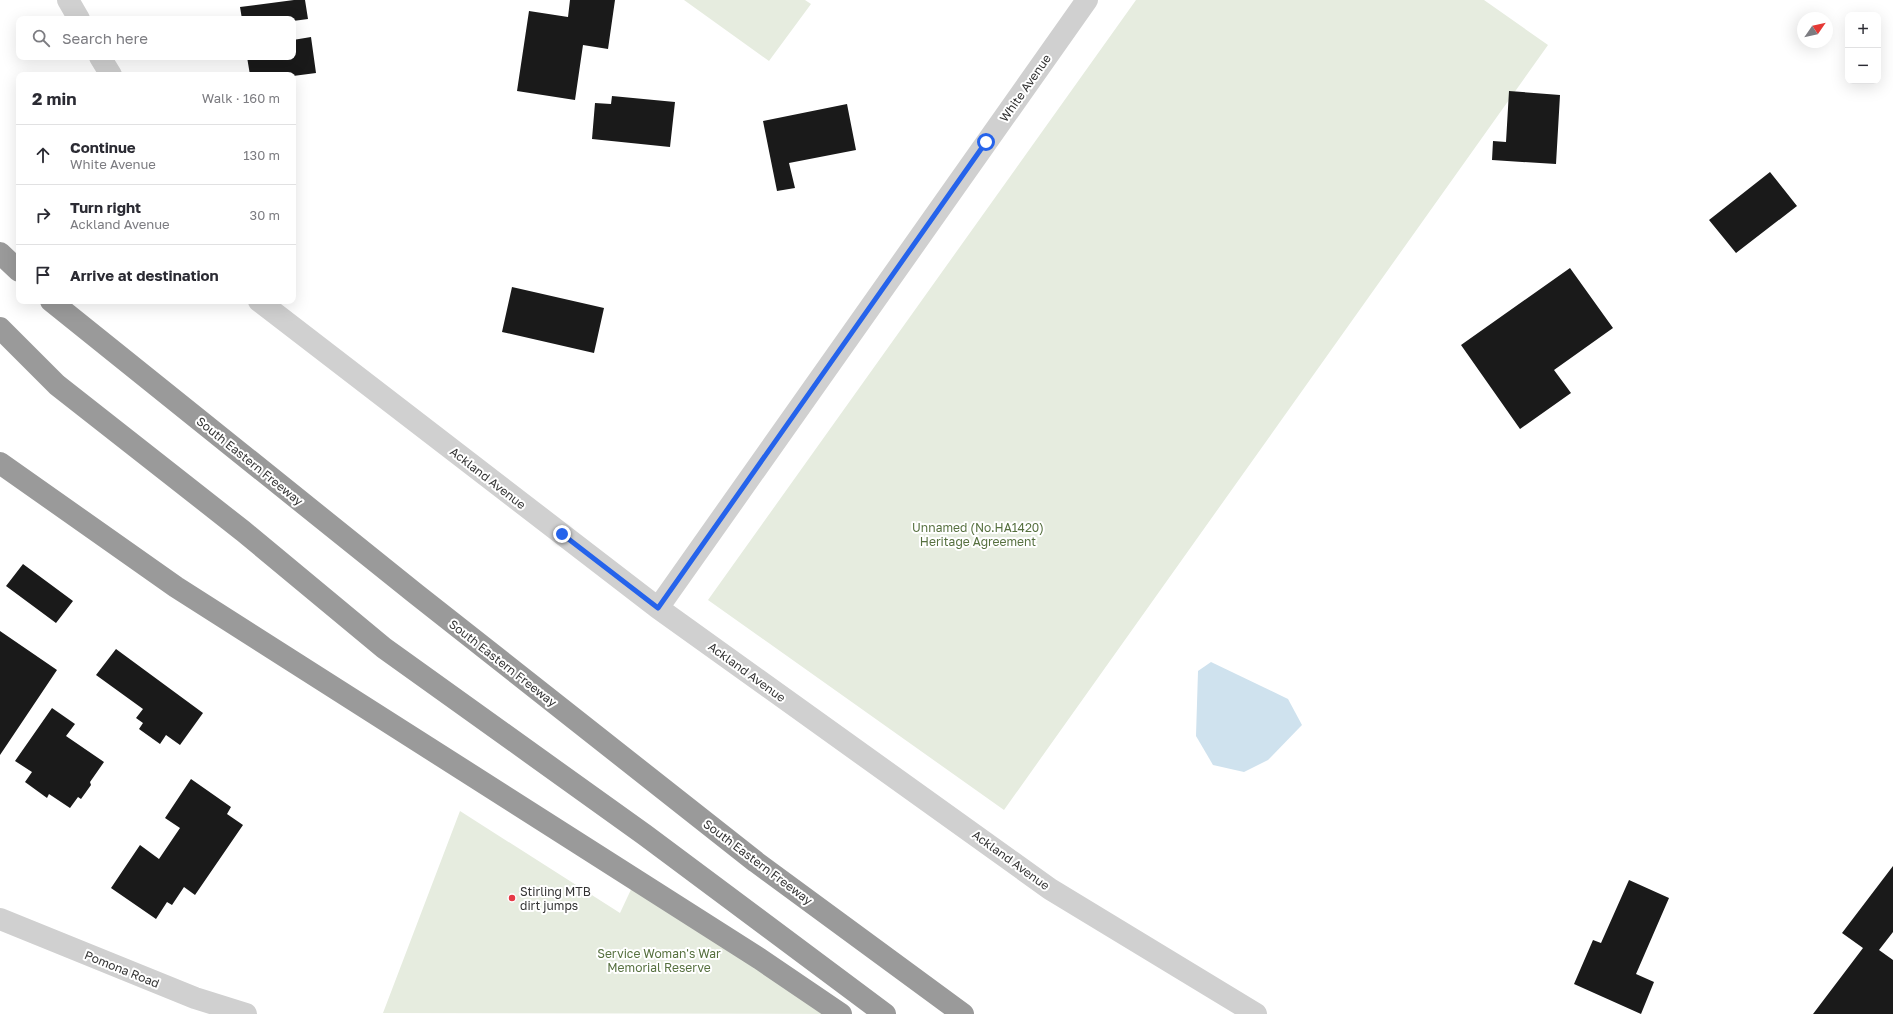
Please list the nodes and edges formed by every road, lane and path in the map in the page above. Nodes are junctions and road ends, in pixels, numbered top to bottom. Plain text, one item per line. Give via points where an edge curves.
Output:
1 (68, 0) edge
2 (1087, 0) edge
3 (77, 16) edge
4 (102, 60) edge
5 (109, 72) edge
6 (0, 253) edge
7 (16, 268) edge
8 (55, 304) edge
9 (263, 304) edge
10 (0, 328) edge
11 (0, 463) edge
12 (658, 608) junction
13 (0, 919) edge
14 (246, 1014) edge
15 (841, 1014) edge
16 (885, 1014) edge
17 (963, 1014) edge
18 (1256, 1014) edge

1 - 3 street
2 - 12 street, White Avenue
4 - 5 street
6 - 7 highway
8 - 17 highway, South Eastern Freeway via 416,594 750,857
9 - 12 street, Ackland Avenue
10 - 16 highway via 58,385 243,531 384,648 645,835
11 - 15 highway via 176,587 760,959
12 - 18 street, Ackland Avenue via 1050,889
13 - 14 street, Pomona Road via 195,998

